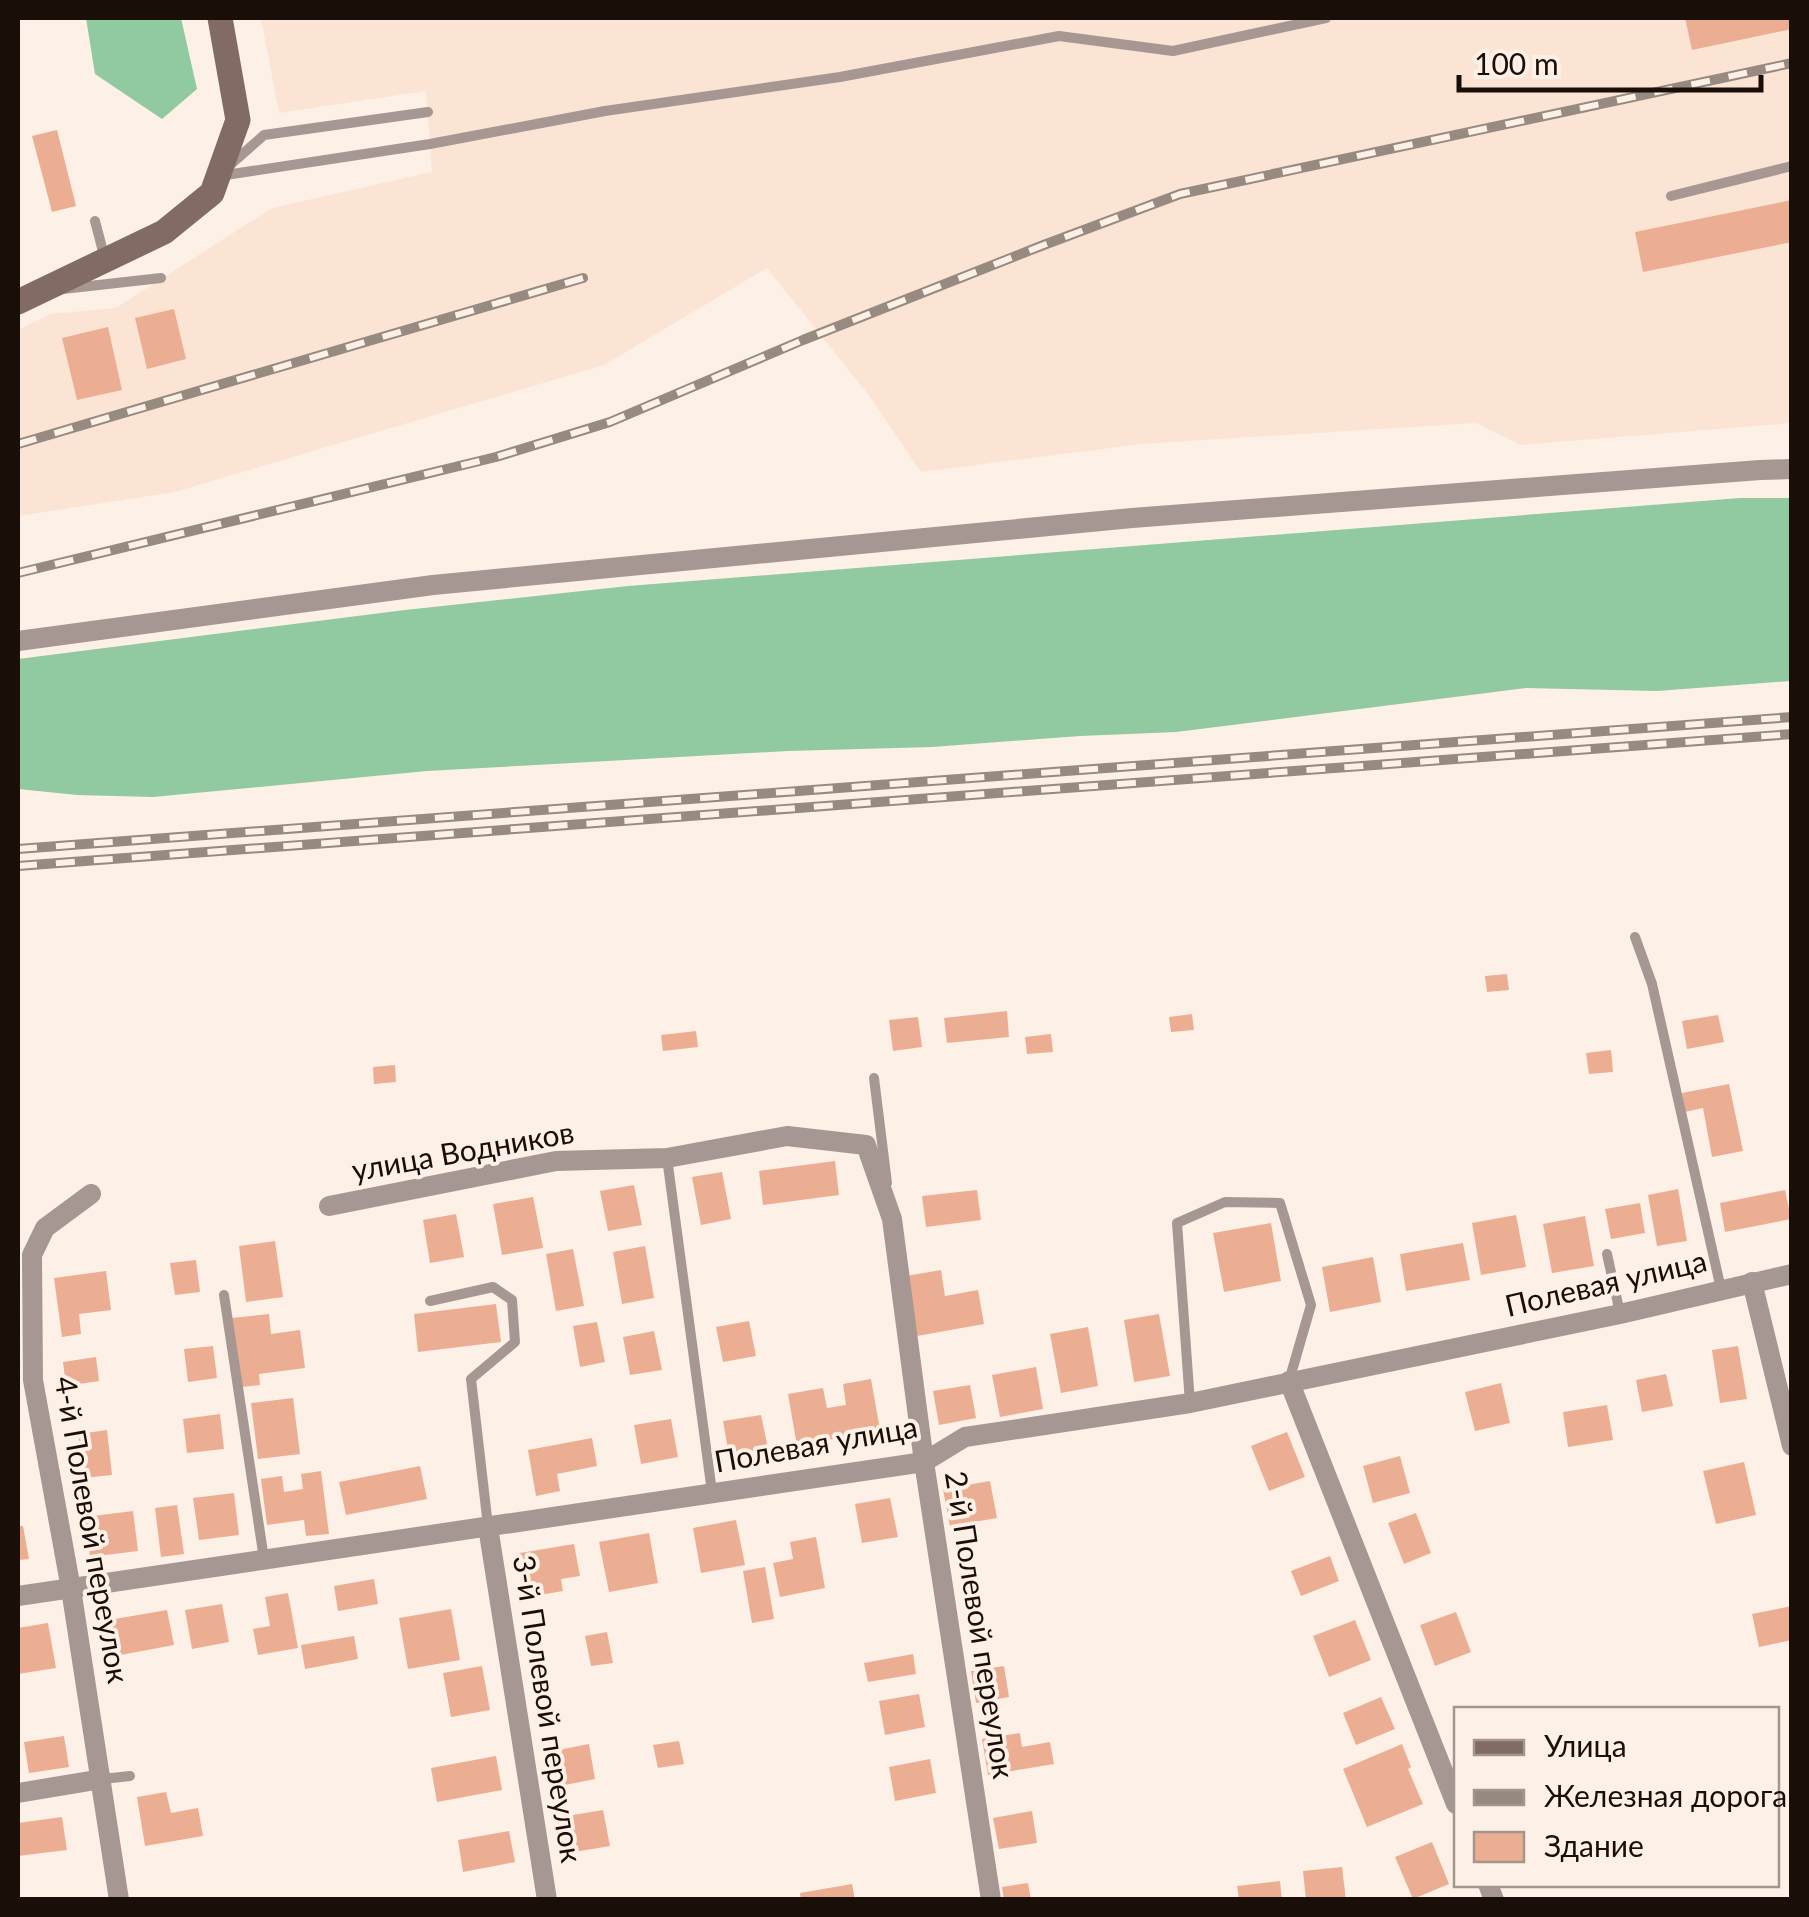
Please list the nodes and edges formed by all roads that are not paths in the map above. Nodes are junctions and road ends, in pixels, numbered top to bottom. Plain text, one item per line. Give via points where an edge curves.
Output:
1 (220, 18) edge
2 (1326, 18) edge
3 (428, 112) dead end
4 (1792, 166) edge
5 (218, 176) junction
6 (1671, 196) dead end
7 (95, 222) dead end
8 (105, 260) junction
9 (162, 278) dead end
10 (28, 297) edge
11 (1792, 470) edge
12 (18, 641) edge
13 (1635, 936) dead end
14 (874, 1078) dead end
15 (667, 1158) junction
16 (91, 1194) dead end
17 (329, 1206) dead end
18 (892, 1219) junction
19 (25, 1252) edge
20 (1608, 1254) dead end
21 (1792, 1274) edge
22 (1752, 1282) junction
23 (1721, 1289) junction
24 (224, 1295) dead end
25 (430, 1301) dead end
26 (1620, 1314) junction
27 (1290, 1381) junction
28 (1190, 1403) junction
29 (1792, 1446) edge
30 (924, 1462) junction
31 (712, 1494) junction
32 (488, 1527) junction
33 (264, 1560) junction
34 (71, 1589) junction
35 (18, 1596) edge
36 (130, 1776) dead end
37 (102, 1779) junction
38 (18, 1793) edge
39 (1454, 1799) edge
40 (119, 1900) edge
41 (548, 1900) edge
42 (991, 1900) edge

1 - 5 street via 238,120
2 - 5 lane via 1173,51 1059,36
3 - 5 lane via 264,135
4 - 6 lane
5 - 8 street via 212,193 164,232
7 - 8 lane
8 - 10 street
9 - 10 lane
11 - 12 street via 1132,518 433,585
13 - 23 lane via 1652,984
14 - 18 lane
15 - 17 street, улица Водников via 556,1162
15 - 18 street, 2-й Полевой переулок via 787,1136 866,1146
15 - 31 lane
16 - 19 street, 4-й Полевой переулок
18 - 30 street, 2-й Полевой переулок
19 - 34 street, 4-й Полевой переулок via 33,1380
20 - 26 lane
21 - 22 street, Полевая улица
22 - 23 street, Полевая улица
22 - 29 street
23 - 26 street, Полевая улица
24 - 33 lane
25 - 32 lane via 493,1287 512,1300 515,1342 471,1379
26 - 27 street, Полевая улица
27 - 28 street, Полевая улица
27 - 28 lane via 1310,1305 1280,1203 1225,1202 1177,1223
27 - 39 street
28 - 30 street, Полевая улица via 965,1437
30 - 31 street, Полевая улица
30 - 42 street, 2-й Полевой переулок
31 - 32 street, Полевая улица
32 - 33 street, Полевая улица
32 - 41 street, 3-й Полевой переулок
33 - 34 street, Полевая улица
34 - 35 street, Полевая улица
34 - 37 street, 4-й Полевой переулок
36 - 37 lane
37 - 38 street
37 - 40 street, 4-й Полевой переулок

